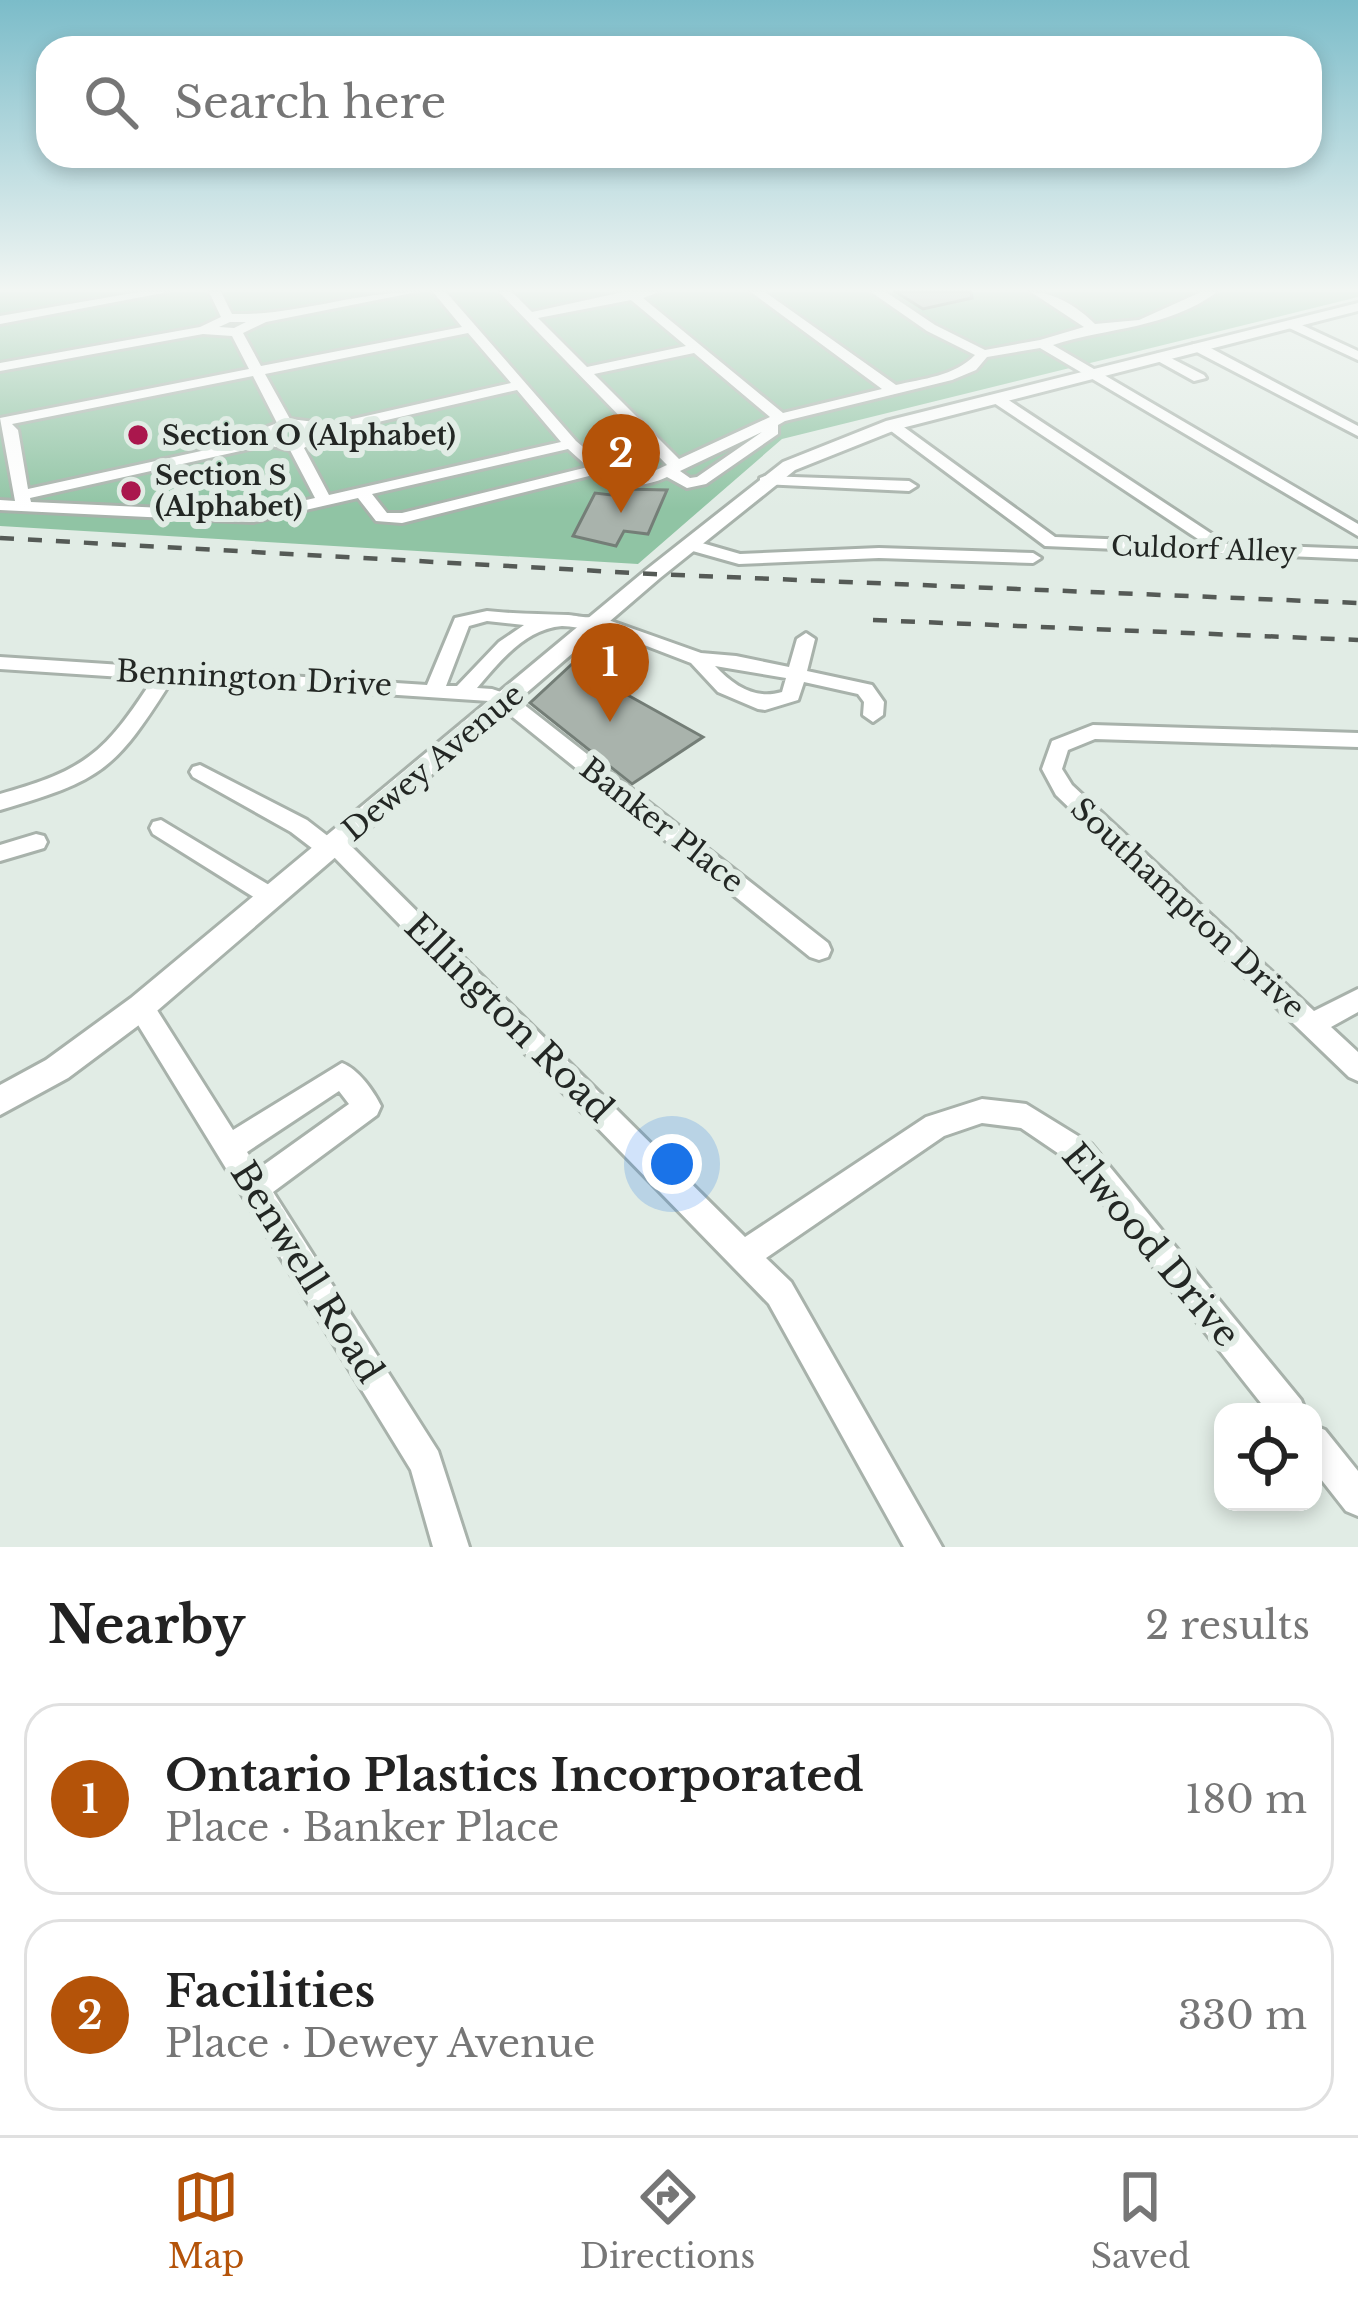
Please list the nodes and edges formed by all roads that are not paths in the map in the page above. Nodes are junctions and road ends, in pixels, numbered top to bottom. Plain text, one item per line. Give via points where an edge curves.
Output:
1 (253, 364) edge
2 (314, 364) edge
3 (502, 364) edge
4 (576, 364) edge
5 (621, 364) edge
6 (714, 364) edge
7 (857, 364) edge
8 (974, 364) edge
9 (1075, 364) edge
10 (1131, 364) edge
11 (1174, 364) edge
12 (1230, 364) edge
13 (584, 372) junction
14 (1091, 374) junction
15 (259, 375) junction
16 (1199, 378) dead end
17 (520, 385) junction
18 (893, 390) junction
19 (996, 398) junction
20 (774, 420) junction
21 (285, 424) junction
22 (3, 425) edge
23 (892, 425) junction
24 (318, 430) junction
25 (1358, 432) edge
26 (267, 441) junction
27 (571, 444) junction
28 (296, 447) junction
29 (597, 469) junction
30 (674, 469) junction
31 (765, 481) junction
32 (909, 486) dead end
33 (362, 492) junction
34 (22, 500) junction
35 (324, 500) junction
36 (0, 505) edge
37 (1358, 531) edge
38 (688, 544) junction
39 (1223, 549) junction
40 (1350, 553) edge
41 (1033, 558) dead end
42 (1358, 577) edge
43 (542, 622) junction
44 (595, 623) junction
45 (806, 639) dead end
46 (698, 659) junction
47 (0, 663) edge
48 (167, 673) junction
49 (797, 677) junction
50 (436, 688) junction
51 (464, 690) junction
52 (506, 701) junction
53 (873, 715) dead end
54 (1358, 740) edge
55 (200, 772) dead end
56 (0, 802) edge
57 (160, 829) dead end
58 (36, 842) dead end
59 (332, 847) junction
60 (0, 853) edge
61 (271, 897) junction
62 (819, 950) dead end
63 (1358, 1000) edge
64 (140, 1007) junction
65 (1312, 1025) junction
66 (1358, 1069) edge
67 (0, 1101) edge
68 (229, 1148) junction
69 (255, 1188) junction
70 (746, 1254) junction
71 (1282, 1403) edge
72 (1322, 1453) edge
73 (1358, 1499) edge
74 (451, 1547) edge
75 (924, 1547) edge

1 - 15 street
2 - 15 street
3 - 17 street
4 - 13 street
5 - 13 street
6 - 20 street
7 - 18 street
8 - 18 street
9 - 14 street
10 - 14 main road, Dewey Avenue
11 - 16 street
12 - 25 street
13 - 30 street
14 - 19 main road, Dewey Avenue
14 - 37 street
15 - 21 street
15 - 22 street
17 - 24 street
17 - 27 street
18 - 20 street
19 - 23 main road, Dewey Avenue
19 - 39 street
20 - 30 street via 772,431 701,481 687,483
21 - 24 street
21 - 26 street
22 - 34 street
23 - 31 main road, Dewey Avenue
23 - 39 street, Culdorf Alley via 1051,542
24 - 28 street
26 - 28 street
26 - 34 street
27 - 29 street
27 - 33 street
28 - 35 street
29 - 30 street via 645,481
29 - 33 street via 402,518 382,518
31 - 32 street
31 - 38 main road, Dewey Avenue
33 - 35 street
34 - 35 street via 254,517
34 - 36 street
38 - 41 street via 739,559
38 - 44 main road, Dewey Avenue
39 - 40 street, Culdorf Alley
40 - 42 street
43 - 44 street
43 - 50 street via 461,622
43 - 51 street
44 - 46 street
44 - 52 main road, Dewey Avenue
45 - 49 street
46 - 49 street
46 - 49 street via 725,688 765,704 791,696
47 - 48 street, Bennington Drive
48 - 50 street, Bennington Drive
48 - 56 street via 101,765
49 - 53 street via 866,689
50 - 51 street, Bennington Drive
51 - 52 street, Bennington Drive
52 - 59 main road, Dewey Avenue
52 - 62 street, Banker Place
54 - 65 street, Southampton Drive via 1093,732 1065,741 1053,760 1064,790
55 - 59 street, Ellington Road
57 - 61 street
58 - 60 street
59 - 61 main road, Dewey Avenue
59 - 70 street, Ellington Road
61 - 64 main road, Dewey Avenue
63 - 65 street
64 - 67 main road, Dewey Avenue
64 - 68 street, Benwell Road
65 - 66 street, Southampton Drive
68 - 69 street, Benwell Road
68 - 69 street via 343,1075 368,1106
69 - 74 street, Benwell Road via 426,1463
70 - 71 street, Elwood Drive via 936,1126 982,1111 1026,1116 1081,1153
70 - 75 street, Ellington Road via 800,1322
72 - 73 street

